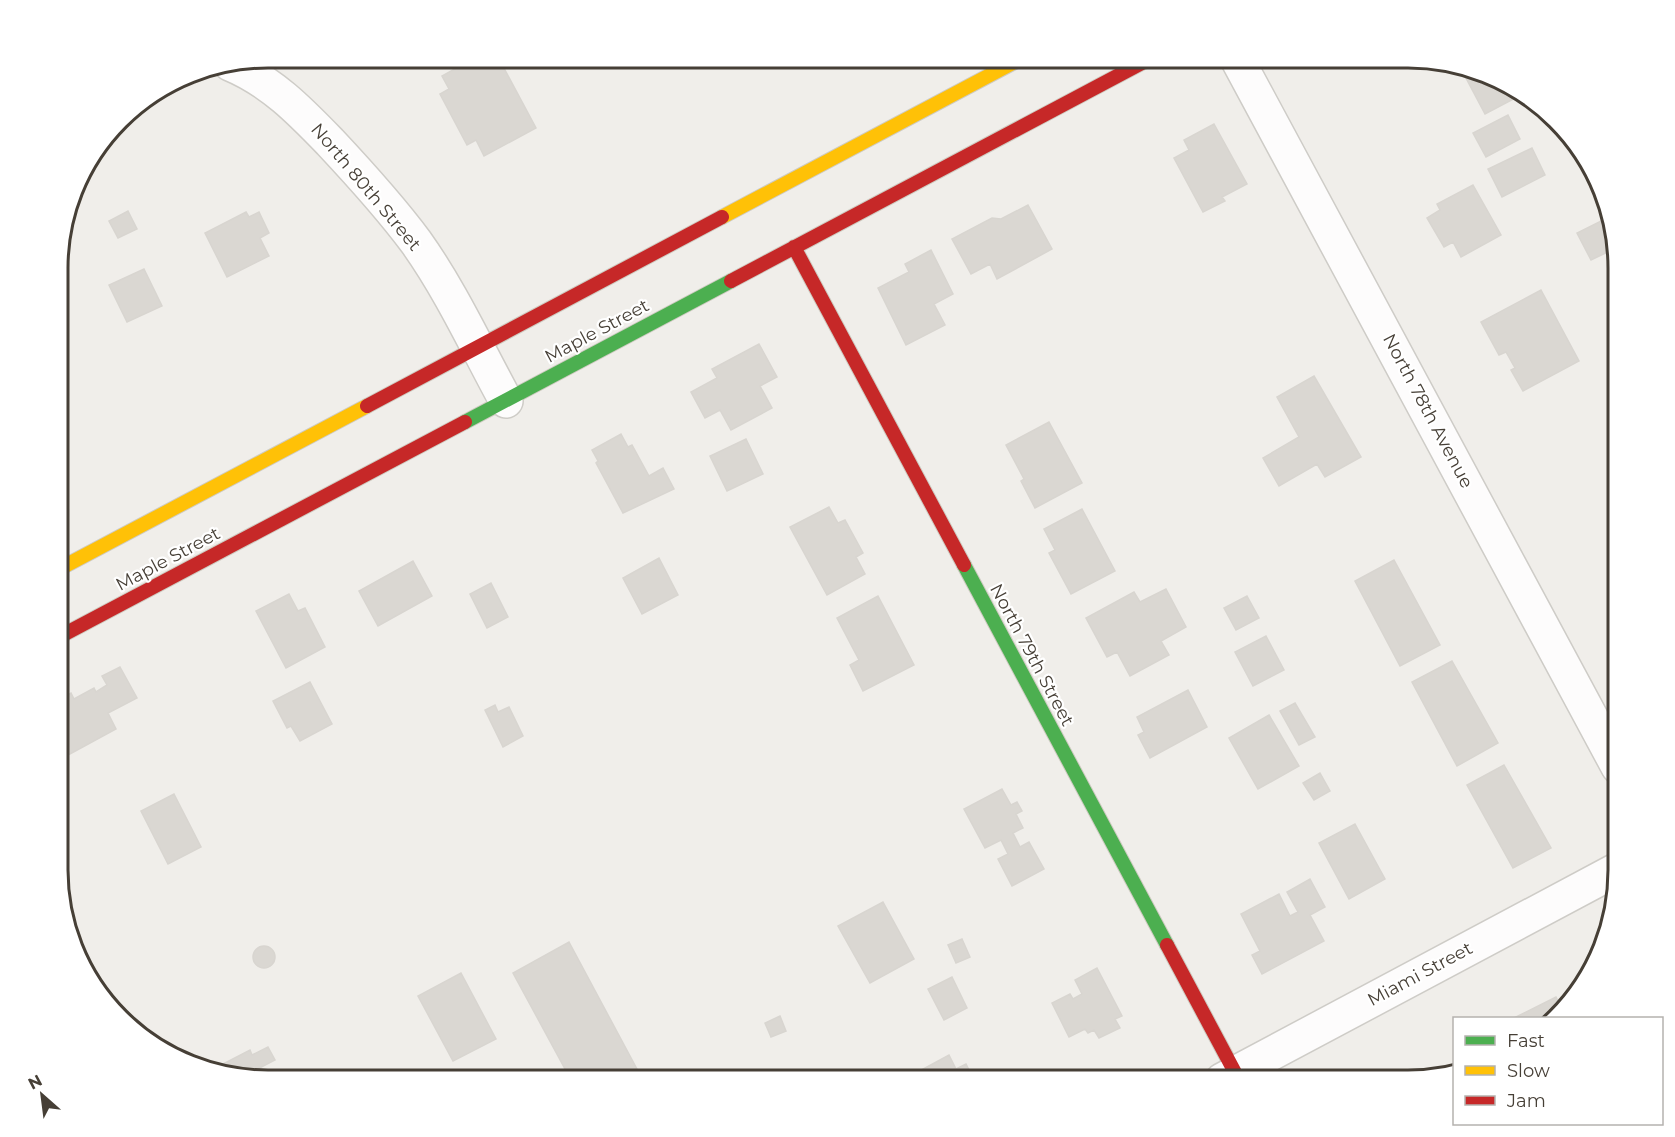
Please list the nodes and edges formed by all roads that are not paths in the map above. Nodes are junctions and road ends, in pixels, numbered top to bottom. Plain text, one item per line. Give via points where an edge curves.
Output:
1 (1003, 68) edge
2 (1132, 68) edge
3 (1242, 68) edge
4 (244, 69) edge
5 (794, 247) junction
6 (476, 346) junction
7 (506, 400) junction
8 (68, 563) edge
9 (68, 633) edge
10 (1607, 747) edge
11 (1607, 875) edge
12 (1228, 1069) edge
13 (1247, 1069) edge

1 - 6 main road
2 - 5 main road, Maple Street
3 - 10 street, North 78th Avenue
4 - 6 street, North 80th Street via 278,91 357,171 416,243
5 - 7 main road, Maple Street
5 - 12 main road, North 79th Street
6 - 7 street, North 80th Street
6 - 8 main road
7 - 9 main road, Maple Street
11 - 13 street, Miami Street

